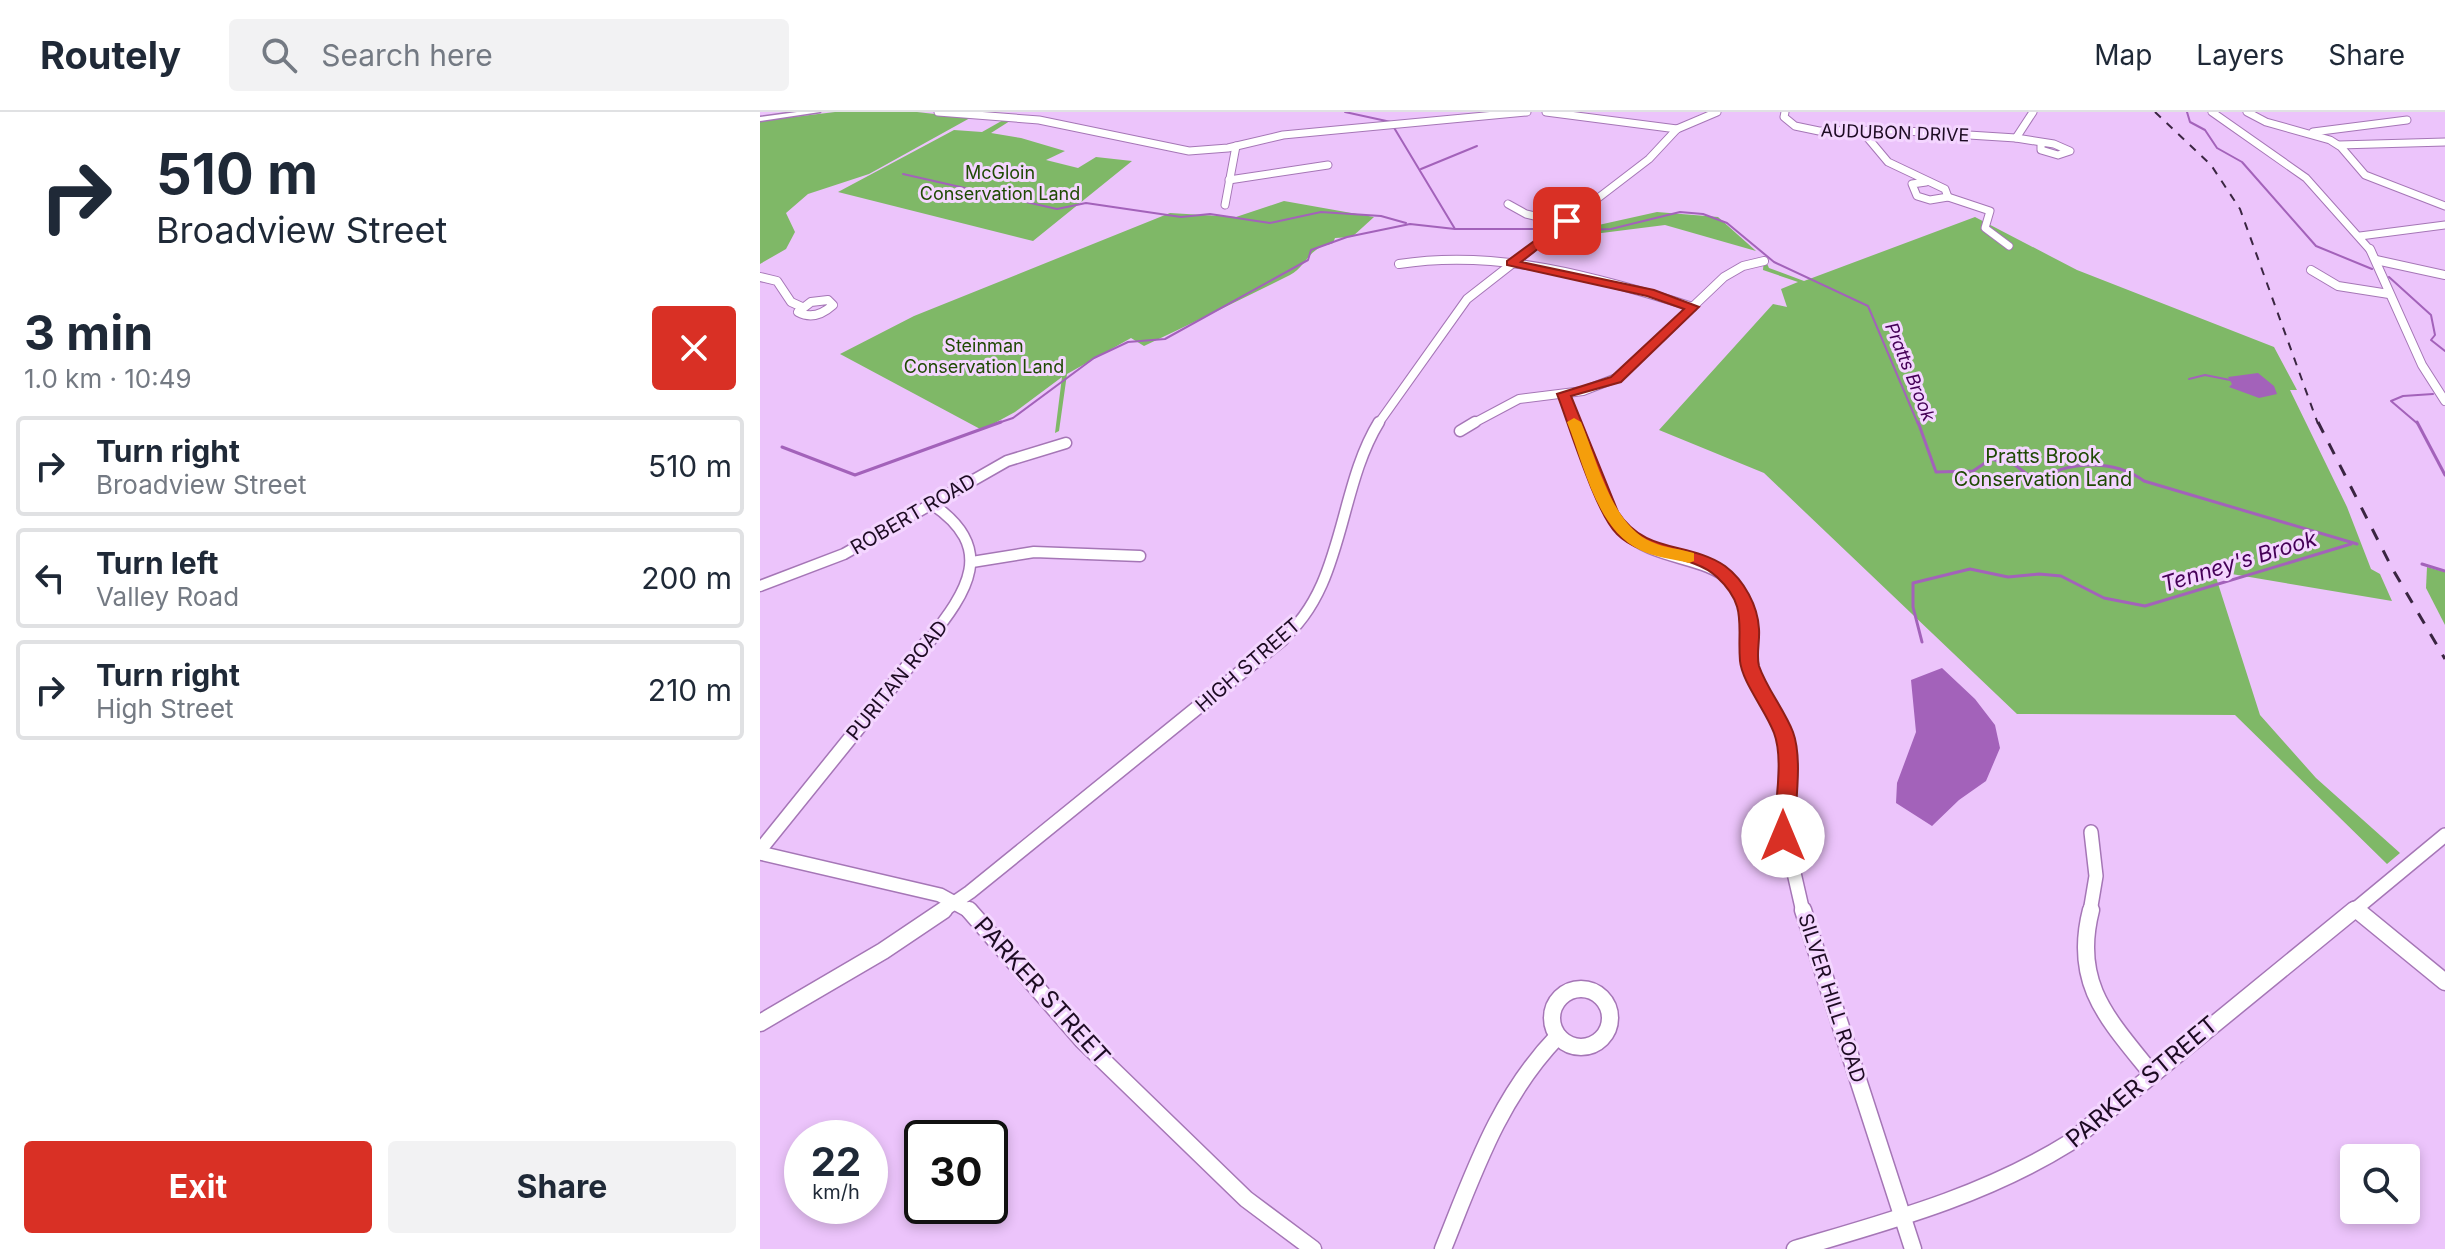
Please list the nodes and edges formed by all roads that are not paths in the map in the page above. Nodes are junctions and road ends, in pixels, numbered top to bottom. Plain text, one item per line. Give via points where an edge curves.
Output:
1 (816, 112) edge
2 (938, 112) edge
3 (1527, 112) edge
4 (1546, 112) edge
5 (1717, 112) edge
6 (1785, 112) edge
7 (2033, 112) edge
8 (2212, 112) edge
9 (2247, 112) edge
10 (760, 119) edge
11 (2407, 120) dead end
12 (1677, 129) junction
13 (1862, 131) junction
14 (2310, 133) junction
15 (2016, 138) junction
16 (2444, 143) edge
17 (2041, 145) dead end
18 (2339, 145) junction
19 (1236, 146) junction
20 (1328, 165) dead end
21 (1904, 174) junction
22 (1229, 180) junction
23 (1926, 182) junction
24 (1912, 184) junction
25 (1948, 197) junction
26 (1508, 204) dead end
27 (1225, 205) dead end
28 (2445, 206) edge
29 (1564, 223) junction
30 (2445, 225) edge
31 (2360, 236) junction
32 (2009, 246) dead end
33 (2376, 260) junction
34 (1764, 261) dead end
35 (1511, 263) junction
36 (1399, 264) dead end
37 (2311, 270) dead end
38 (2445, 275) edge
39 (760, 277) edge
40 (2389, 294) junction
41 (802, 307) dead end
42 (1693, 307) junction
43 (1564, 394) junction
44 (2445, 401) edge
45 (1460, 431) dead end
46 (1066, 443) dead end
47 (932, 504) junction
48 (1140, 556) dead end
49 (972, 562) junction
50 (760, 586) edge
51 (2091, 832) dead end
52 (2445, 835) edge
53 (760, 852) edge
54 (956, 901) junction
55 (2355, 908) junction
56 (2445, 982) edge
57 (760, 1023) edge
58 (1558, 1036) dead end
59 (2152, 1074) junction
60 (1903, 1216) junction
61 (1313, 1249) edge
62 (1443, 1249) edge
63 (1795, 1249) edge
64 (1913, 1249) edge

1 - 10 main road
2 - 19 street via 1039,120 1177,150
3 - 19 street via 1283,135
4 - 12 street
5 - 12 street, HIGH STREET
6 - 13 street, AUDUBON DRIVE via 1789,122 1806,129
7 - 15 street
8 - 31 street via 2306,178
9 - 14 street
11 - 14 street
12 - 29 street, HIGH STREET via 1649,159
13 - 15 street, AUDUBON DRIVE
13 - 21 street via 1876,153
14 - 18 street
15 - 17 street, AUDUBON DRIVE
16 - 18 street
18 - 28 street via 2365,175
19 - 22 street
20 - 22 street
21 - 23 street
21 - 24 street
22 - 27 street
23 - 24 street
23 - 25 street via 1945,189
24 - 25 street via 1924,199
25 - 32 street via 1990,211 1985,228
26 - 29 street
29 - 35 street, HIGH STREET
30 - 31 street
31 - 33 street
33 - 38 street
33 - 40 street
34 - 42 street via 1730,271
35 - 36 street via 1436,257
35 - 42 street
35 - 54 street, HIGH STREET via 1467,299 1372,434 1349,491 1321,589 1300,622
37 - 40 street via 2340,288
39 - 41 street via 777,281 791,302
40 - 44 street
42 - 43 street via 1616,380
43 - 45 street via 1514,401
43 - 60 street, SILVER HILL ROAD via 1621,530 1646,546 1707,563 1722,572 1744,600 1751,627 1749,664 1788,748 1783,836
46 - 47 street, ROBERT ROAD via 1007,461
47 - 49 street via 961,527
47 - 50 street, ROBERT ROAD via 824,564
48 - 49 street via 1034,552
49 - 53 street, PURITAN ROAD via 968,584 948,616
51 - 59 street via 2096,876 2085,923 2085,968 2118,1030
52 - 55 street, PARKER STREET
53 - 54 street, PARKER STREET
54 - 57 street, HIGH STREET
54 - 61 street, PARKER STREET via 970,910 1083,1041 1246,1199
55 - 56 street
55 - 59 street, PARKER STREET
58 - 62 street via 1508,1096
59 - 60 street, PARKER STREET via 2031,1169
60 - 63 street, PARKER STREET
60 - 64 street, SILVER HILL ROAD

